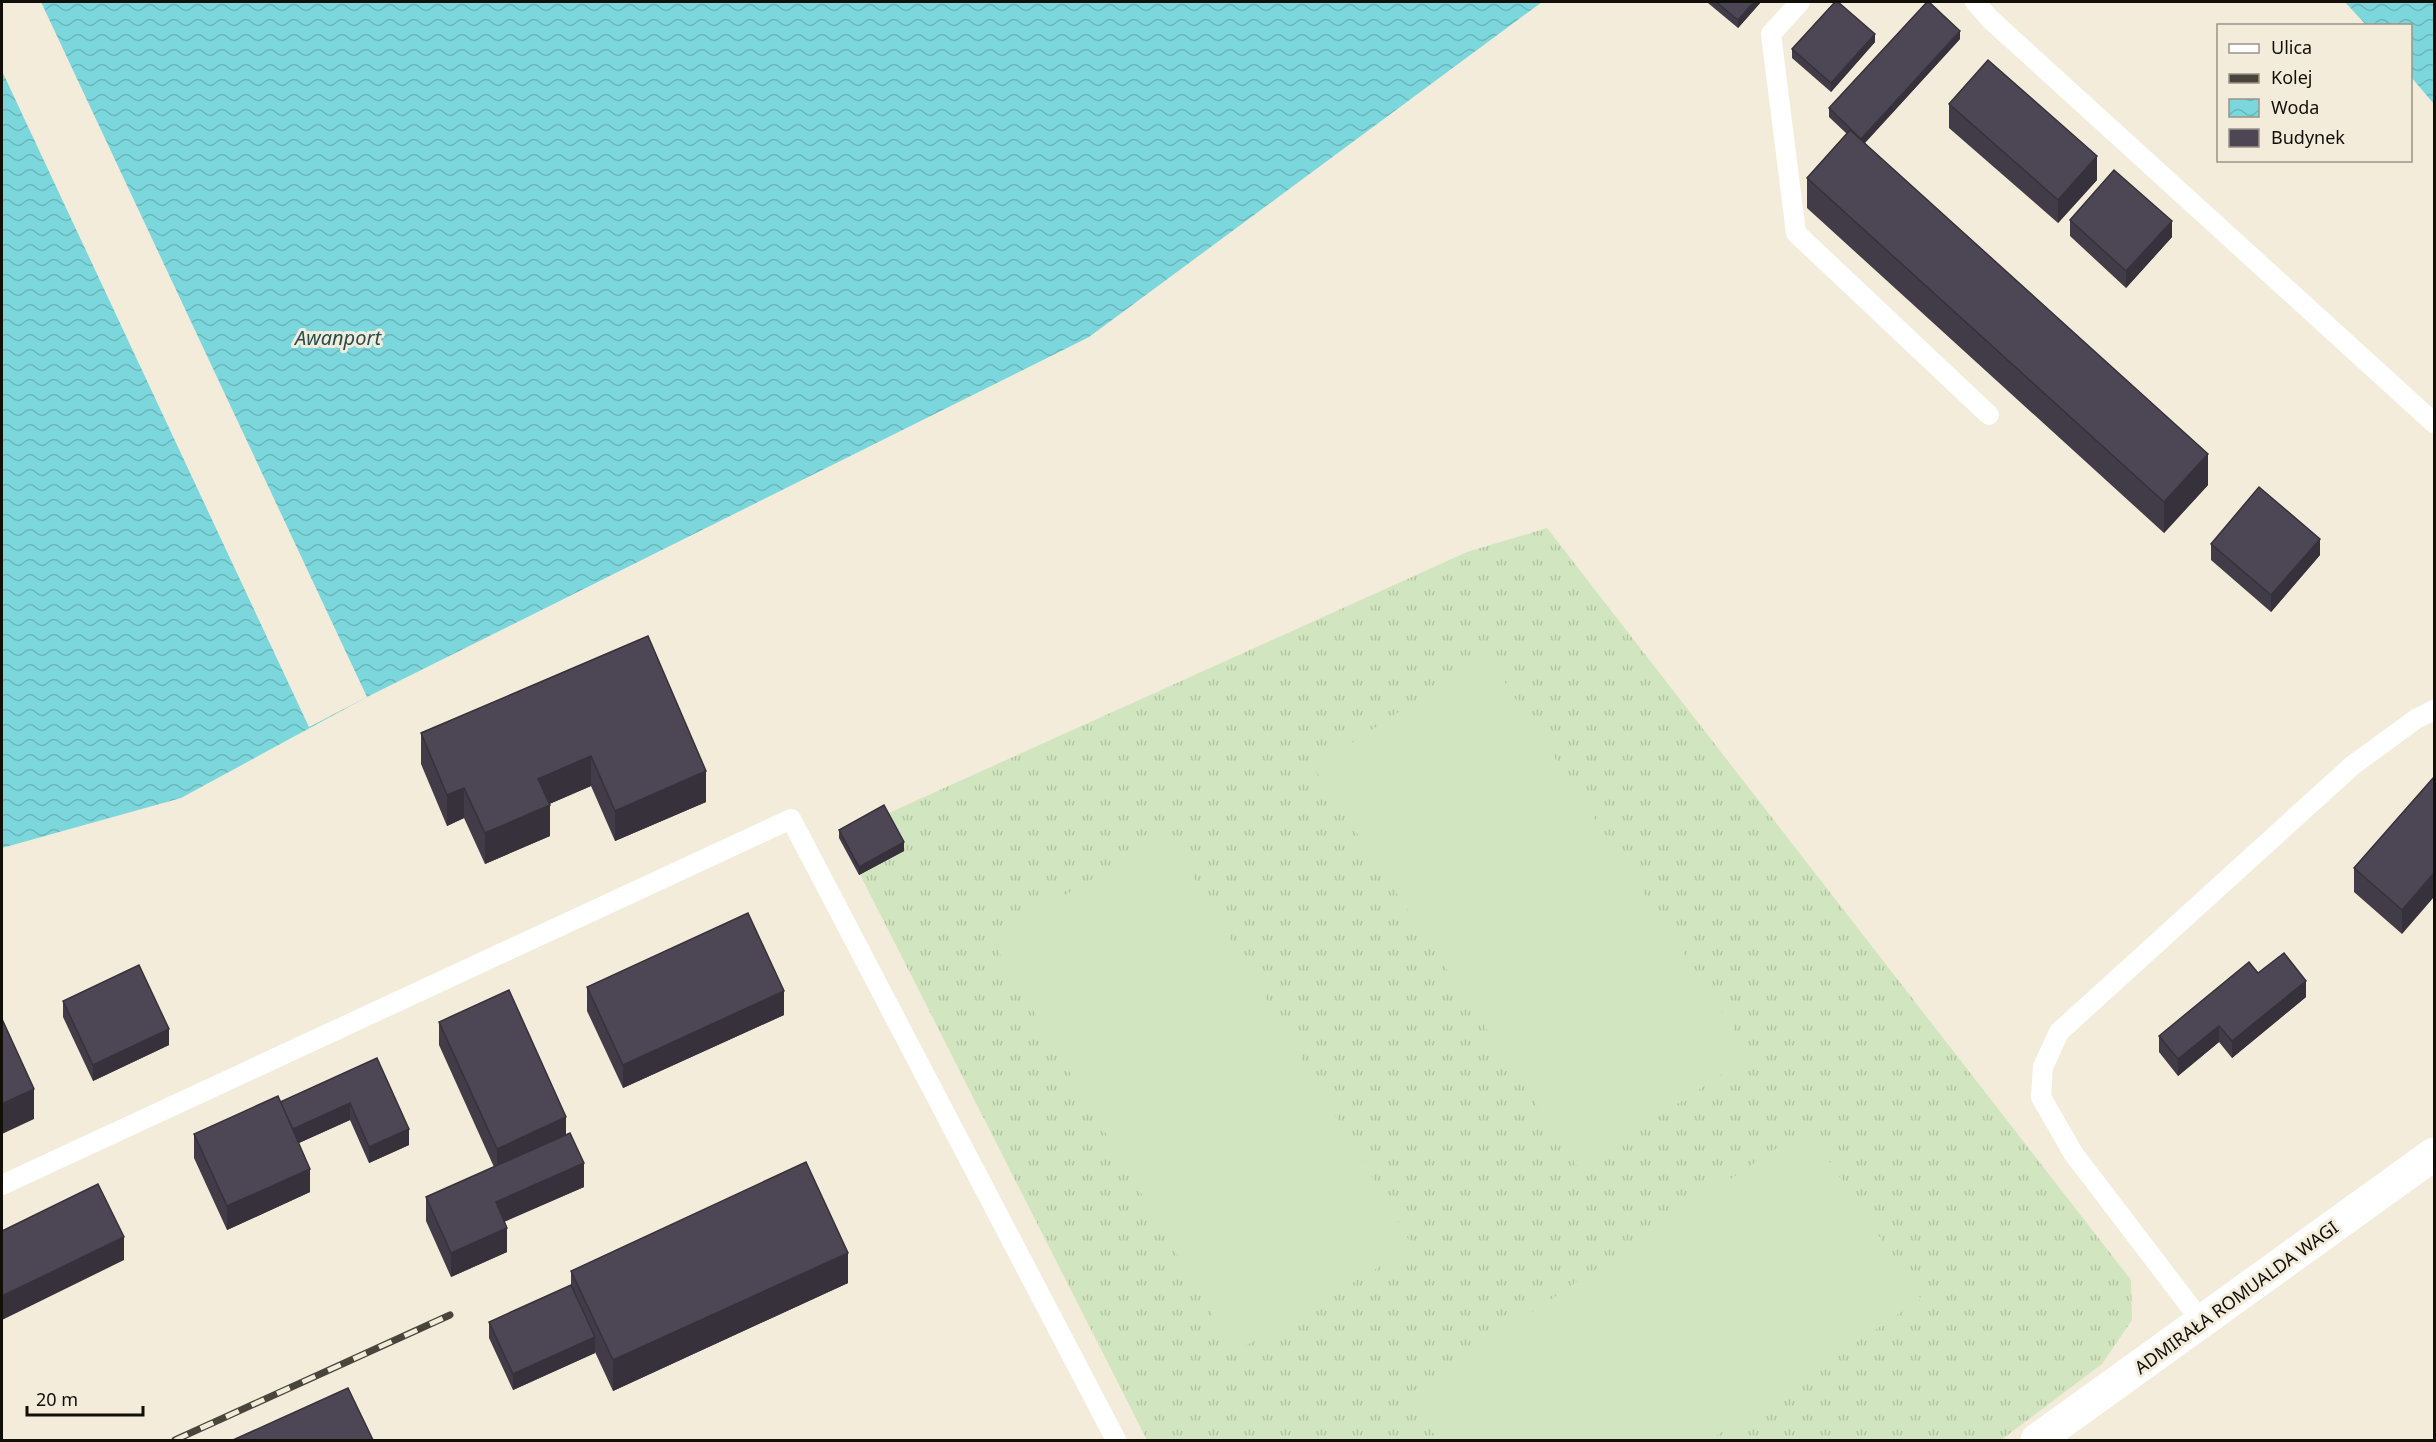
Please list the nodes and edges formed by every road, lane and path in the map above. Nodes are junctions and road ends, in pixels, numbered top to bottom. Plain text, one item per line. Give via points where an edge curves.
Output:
1 (1800, 2) edge
2 (1975, 2) edge
3 (1989, 415) dead end
4 (2434, 423) edge
5 (2434, 710) edge
6 (2434, 1154) edge
7 (2, 1185) edge
8 (2202, 1322) junction
9 (1116, 1440) edge
10 (2037, 1440) edge

1 - 3 lane via 1771,34 1796,233
2 - 4 lane
5 - 8 lane via 2344,772 2059,1032 2043,1067 2041,1097 2073,1153
6 - 8 street, ADMIRAŁA ROMUALDA WAGI
7 - 9 lane via 791,819
8 - 10 street, ADMIRAŁA ROMUALDA WAGI

